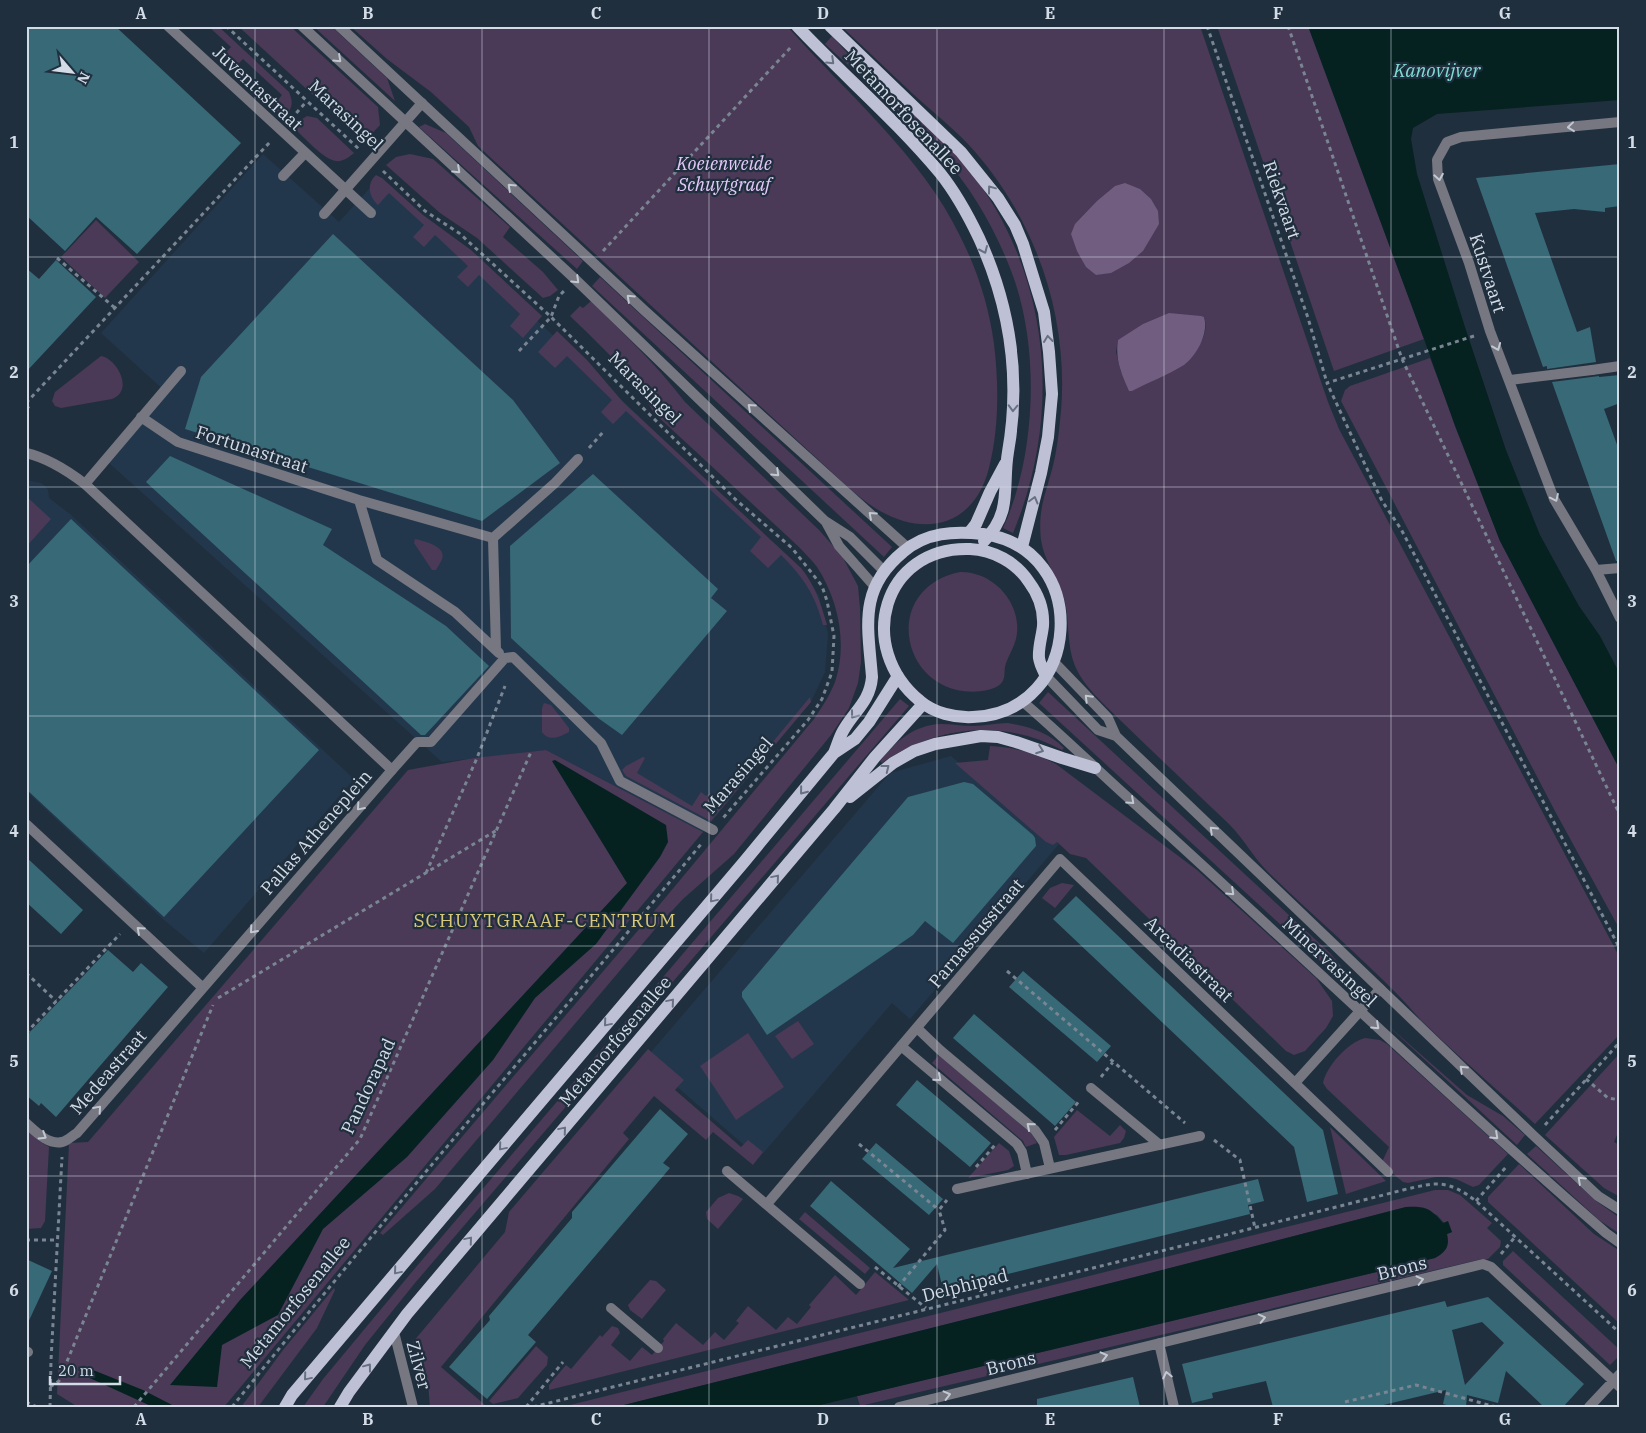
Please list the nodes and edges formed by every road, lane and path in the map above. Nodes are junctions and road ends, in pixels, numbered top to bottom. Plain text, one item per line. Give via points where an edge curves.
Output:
1 (168, 26) edge
2 (226, 26) edge
3 (302, 26) edge
4 (339, 26) edge
5 (830, 26) edge
6 (1207, 26) edge
7 (1288, 26) edge
8 (801, 30) edge
9 (308, 101) junction
10 (422, 103) junction
11 (404, 121) junction
12 (1620, 122) edge
13 (281, 130) junction
14 (304, 152) junction
15 (371, 160) junction
16 (282, 176) dead end
17 (345, 189) junction
18 (371, 213) dead end
19 (324, 214) dead end
20 (57, 258) dead end
21 (592, 262) junction
22 (575, 279) junction
23 (115, 308) junction
24 (551, 317) junction
25 (1477, 335) dead end
26 (519, 351) dead end
27 (1402, 359) junction
28 (1620, 366) edge
29 (180, 371) dead end
30 (1510, 380) junction
31 (1327, 383) junction
32 (26, 405) edge
33 (30, 409) dead end
34 (141, 417) junction
35 (604, 430) dead end
36 (26, 454) edge
37 (578, 459) joint
38 (1006, 463) junction
39 (85, 484) junction
40 (359, 500) junction
41 (825, 521) junction
42 (969, 533) junction
43 (989, 535) junction
44 (493, 538) junction
45 (1022, 547) junction
46 (908, 548) junction
47 (975, 549) junction
48 (1620, 568) edge
49 (1596, 570) junction
50 (884, 571) junction
51 (876, 587) junction
52 (892, 592) junction
53 (1620, 618) edge
54 (496, 650) junction
55 (505, 658) junction
56 (1054, 662) junction
57 (898, 676) junction
58 (1046, 676) junction
59 (1022, 701) junction
60 (923, 704) junction
61 (1116, 736) junction
62 (531, 752) dead end
63 (834, 753) junction
64 (1095, 768) junction
65 (392, 770) junction
66 (834, 809) junction
67 (1620, 815) edge
68 (26, 824) edge
69 (497, 830) junction
70 (713, 830) junction
71 (1060, 859) joint
72 (426, 874) junction
73 (131, 922) junction
74 (1620, 949) edge
75 (1007, 971) dead end
76 (26, 973) edge
77 (203, 988) junction
78 (1380, 989) junction
79 (56, 1001) junction
80 (1360, 1011) junction
81 (917, 1028) junction
82 (26, 1033) edge
83 (1620, 1042) edge
84 (901, 1046) junction
85 (1586, 1079) junction
86 (1295, 1083) junction
87 (1091, 1088) dead end
88 (1620, 1100) edge
89 (26, 1123) edge
90 (1005, 1133) junction
91 (1200, 1136) junction
92 (1534, 1136) junction
93 (63, 1142) junction
94 (859, 1144) dead end
95 (1160, 1144) junction
96 (1516, 1156) junction
97 (1050, 1168) junction
98 (727, 1171) dead end
99 (1388, 1172) dead end
100 (1027, 1174) junction
101 (957, 1189) junction
102 (1476, 1201) junction
103 (766, 1204) junction
104 (939, 1210) junction
105 (1620, 1210) edge
106 (1255, 1228) junction
107 (1515, 1236) junction
108 (26, 1240) edge
109 (57, 1240) junction
110 (1620, 1243) edge
111 (875, 1267) dead end
112 (1492, 1267) junction
113 (860, 1284) dead end
114 (898, 1287) junction
115 (611, 1308) dead end
116 (926, 1309) junction
117 (394, 1332) junction
118 (1620, 1333) edge
119 (1159, 1343) junction
120 (658, 1348) dead end
121 (563, 1362) dead end
122 (1618, 1380) edge
123 (50, 1387) junction
124 (26, 1402) edge
125 (1345, 1402) dead end
126 (37, 1407) edge
127 (50, 1407) edge
128 (134, 1407) edge
129 (232, 1407) edge
130 (284, 1407) edge
131 (340, 1407) edge
132 (413, 1407) edge
133 (526, 1407) edge
134 (533, 1407) edge
135 (899, 1407) edge
136 (1174, 1407) edge
137 (1496, 1407) edge
138 (1589, 1407) edge

1 - 13 street, Juventastraat
2 - 9 path, Marasingel
3 -> 11 street, Marasingel
4 - 10 street
45 -> 5 main road, Metamorfosenallee via 1041,473 1052,394 1044,312 1023,244 998,198 961,152
6 - 31 path, Riekvaart via 1308,318
7 - 27 path
8 - 21 path
8 -> 38 main road, Metamorfosenallee via 940,173 970,219 998,284 1007,320 1014,390 1013,425
9 - 13 path
9 - 15 path, Marasingel
10 - 11 street
21 -> 10 street
11 - 15 street
11 -> 22 street, Marasingel
12 -> 30 street, Kustvaart via 1461,137 1447,142 1437,160 1438,179
13 - 14 street, Juventastraat
13 - 23 path
14 - 16 street, Juventastraat
14 - 17 street, Juventastraat
15 - 17 street
15 - 24 path, Marasingel via 425,211 459,233
17 - 18 street, Juventastraat
17 - 19 street
20 - 23 path
46 -> 21 street
22 - 24 path via 559,296
22 -> 41 street, Marasingel
23 - 32 path
24 - 26 path
24 - 70 path, Marasingel via 728,492 792,548 817,580 827,601 834,653 832,672 822,699 808,720
25 - 27 path
27 - 31 path
27 - 67 path
28 - 30 street
29 - 34 street
30 -> 49 street, Kustvaart via 1554,499
31 - 74 path, Riekvaart via 1382,501 1405,537
32 - 33 path
34 - 39 street
34 - 40 street, Fortunastraat via 178,442
35 - 37 path
36 - 39 street, Pallas Atheneplein via 36,455
37 - 44 street
38 - 42 main road, Metamorfosenallee
38 - 43 main road, Metamorfosenallee via 1006,500
39 - 65 street, Pallas Atheneplein
40 - 44 street, Fortunastraat
40 - 54 street via 377,560 455,612
41 - 50 street, Marasingel via 850,537
41 - 51 street, Marasingel via 839,546
42 - 43 main road
42 - 46 main road via 936,535
43 - 45 main road
43 - 47 main road, Metamorfosenallee
44 - 54 street
45 - 56 main road via 1043,567 1057,599 1061,628
46 - 50 main road
47 - 52 main road via 949,550 926,558 912,568
47 - 58 main road via 1009,562 1029,581 1037,594 1043,623 1039,659
48 - 49 street
49 - 53 street, Kustvaart
50 - 51 main road
50 - 52 main road
51 -> 63 main road, Metamorfosenallee via 868,615 871,687 843,730
52 - 57 main road via 883,622 883,636
54 - 55 street
55 - 65 street via 431,742 417,742
55 - 70 street via 513,657 601,743 620,781
55 - 72 path via 509,674 477,758
56 - 58 main road
61 -> 56 street, Minervasingel via 1108,718
57 - 60 main road
57 - 63 main road, Metamorfosenallee via 870,722 855,740
58 - 59 main road
58 - 61 street, Minervasingel via 1098,730
59 - 60 main road via 995,714 965,717 936,711
59 - 64 street, Minervasingel
60 - 66 main road, Metamorfosenallee
78 -> 61 street, Minervasingel
62 - 69 path, Pandorapad
63 -> 130 main road, Metamorfosenallee
66 -> 64 main road via 893,763 914,751 981,736 1016,742
64 -> 80 street, Minervasingel
65 -> 77 street, Pallas Atheneplein
117 -> 66 main road, Metamorfosenallee
68 - 73 street
69 - 72 path
69 - 128 path, Pandorapad via 360,1139
70 - 129 path, Metamorfosenallee via 422,1175
71 - 81 street, Parnassusstraat
71 - 86 street, Arcadiastraat
72 - 123 path via 214,1000 81,1330 59,1381
77 -> 73 street
73 - 79 path
75 - 91 path
76 - 79 path
93 -> 77 street, Medeastraat via 77,1133
78 - 80 street
92 -> 78 street, Minervasingel
79 - 82 path
80 - 86 street
80 -> 96 street, Minervasingel
81 - 84 street, Parnassusstraat
97 -> 81 street via 1044,1143 1035,1130
83 - 85 path
84 -> 90 street
84 - 103 street, Parnassusstraat
85 - 88 path via 1608,1098
85 - 92 path
86 - 99 street, Arcadiastraat
87 - 95 street
89 -> 93 street via 49,1141
90 - 100 street via 1022,1152
90 - 101 path
91 - 95 street
91 - 106 path via 1208,1134 1240,1160
105 -> 92 street, Minervasingel via 1598,1196
93 - 109 path
94 - 104 path
95 - 97 street
96 - 102 path
96 - 110 street, Minervasingel
97 - 100 street
98 - 103 street
100 - 101 street
101 - 104 path
102 - 106 path, Delphipad via 1451,1185 1436,1183
102 - 107 path, Delphipad
103 - 113 street
104 - 114 path via 945,1230
106 - 116 path, Delphipad
107 - 112 path
107 - 118 path, Delphipad
108 - 109 path
109 - 123 path
111 - 114 path
119 -> 112 street, Brons via 1478,1265
112 - 122 street
114 - 116 path
115 - 120 street
116 - 134 path, Delphipad
131 -> 117 main road, Metamorfosenallee
117 - 132 street, Zilver
135 -> 119 street, Brons
136 -> 119 street
121 - 133 path
122 - 138 street
123 - 127 path
124 - 126 path
125 - 137 path via 1416,1385

